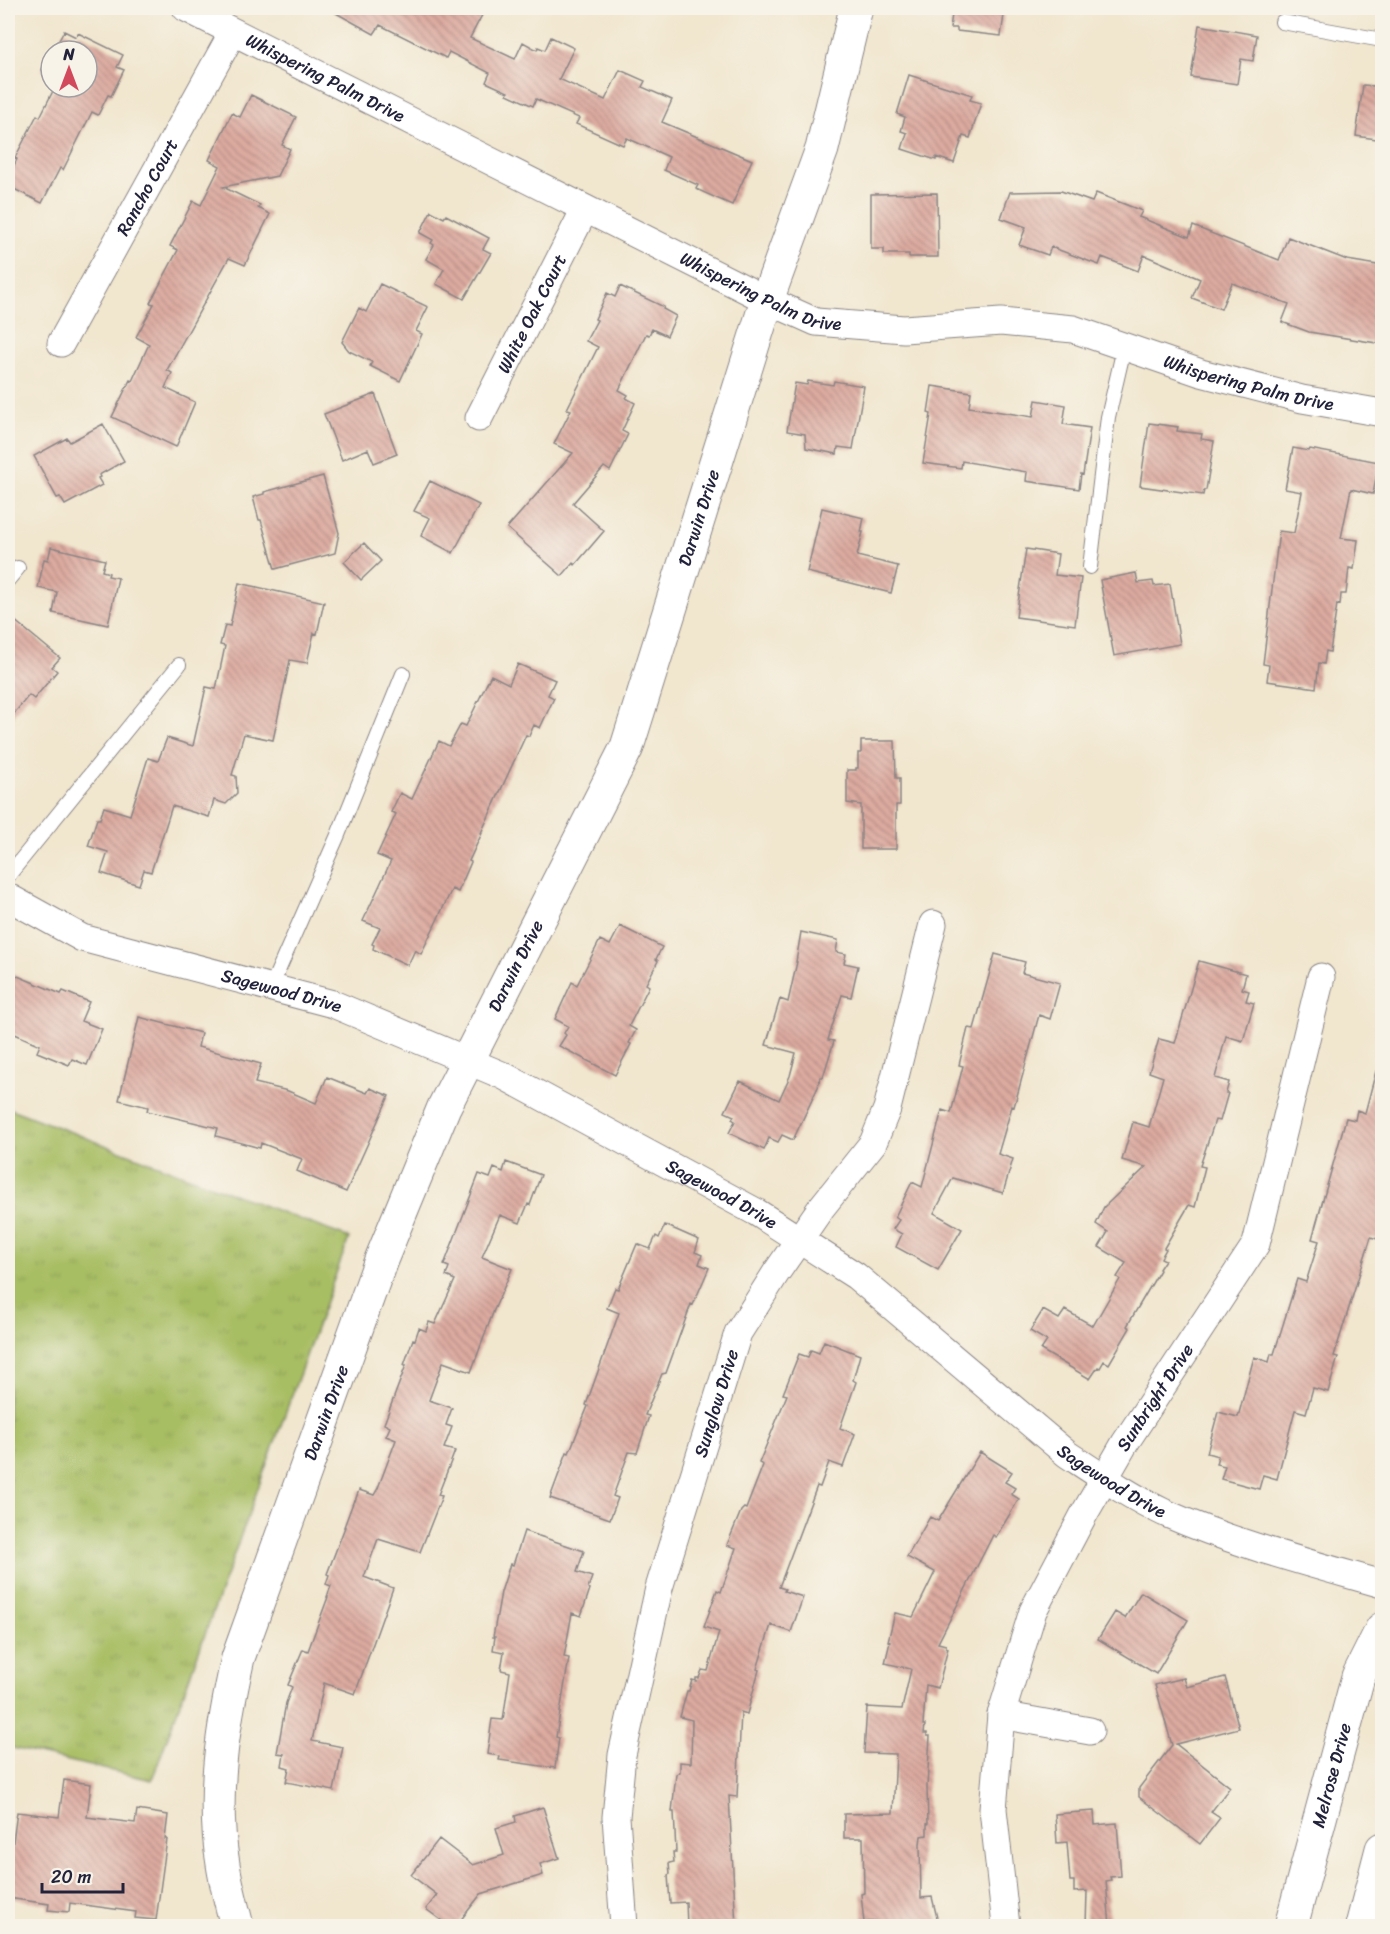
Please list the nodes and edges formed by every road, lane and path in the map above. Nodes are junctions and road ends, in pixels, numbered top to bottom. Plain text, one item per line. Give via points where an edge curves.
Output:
1 (186, 8) edge
2 (856, 8) edge
3 (1282, 22) dead end
4 (233, 32) junction
5 (1383, 40) edge
6 (585, 209) junction
7 (767, 300) junction
8 (62, 343) dead end
9 (1124, 348) junction
10 (1383, 413) edge
11 (479, 418) dead end
12 (1090, 567) dead end
13 (18, 568) dead end
14 (8, 580) edge
15 (179, 665) dead end
16 (403, 674) dead end
17 (8, 876) edge
18 (8, 897) edge
19 (933, 924) dead end
20 (1321, 977) dead end
21 (271, 987) junction
22 (467, 1060) junction
23 (799, 1240) junction
24 (1105, 1478) junction
25 (1383, 1584) edge
26 (1383, 1629) edge
27 (1001, 1714) junction
28 (1090, 1731) dead end
29 (1383, 1849) edge
30 (237, 1926) edge
31 (624, 1926) edge
32 (1006, 1926) edge
33 (1291, 1926) edge
34 (1362, 1926) edge

1 - 4 street, Whispering Palm Drive
2 - 7 street, Darwin Drive via 822,149
3 - 5 lane
4 - 6 street, Whispering Palm Drive
4 - 8 street, Rancho Court
6 - 7 street, Whispering Palm Drive
6 - 11 street, White Oak Court
7 - 9 street, Whispering Palm Drive via 816,322 904,329 1001,322 1073,329
7 - 22 street, Darwin Drive via 627,747
9 - 10 street, Whispering Palm Drive via 1201,374 1302,399
9 - 12 lane via 1108,417
13 - 14 lane
15 - 17 lane
16 - 21 lane
18 - 21 street, Sagewood Drive via 82,938
19 - 23 street, Sunglow Drive via 887,1110 873,1143
20 - 24 street, Sunbright Drive via 1256,1244
21 - 22 street, Sagewood Drive via 333,1004
22 - 23 street, Sagewood Drive via 735,1200
22 - 30 street, Darwin Drive via 381,1260 238,1658 220,1755 219,1809 222,1862
23 - 24 street, Sagewood Drive via 856,1276 1067,1454
23 - 31 street, Sunglow Drive via 738,1333 659,1588 621,1765 616,1816
24 - 25 street, Sagewood Drive via 1164,1512 1246,1544
24 - 27 street, Sunbright Drive via 1033,1611
26 - 33 street, Melrose Drive via 1358,1677
27 - 28 street
27 - 32 street, Sunbright Drive via 993,1809
29 - 34 street

